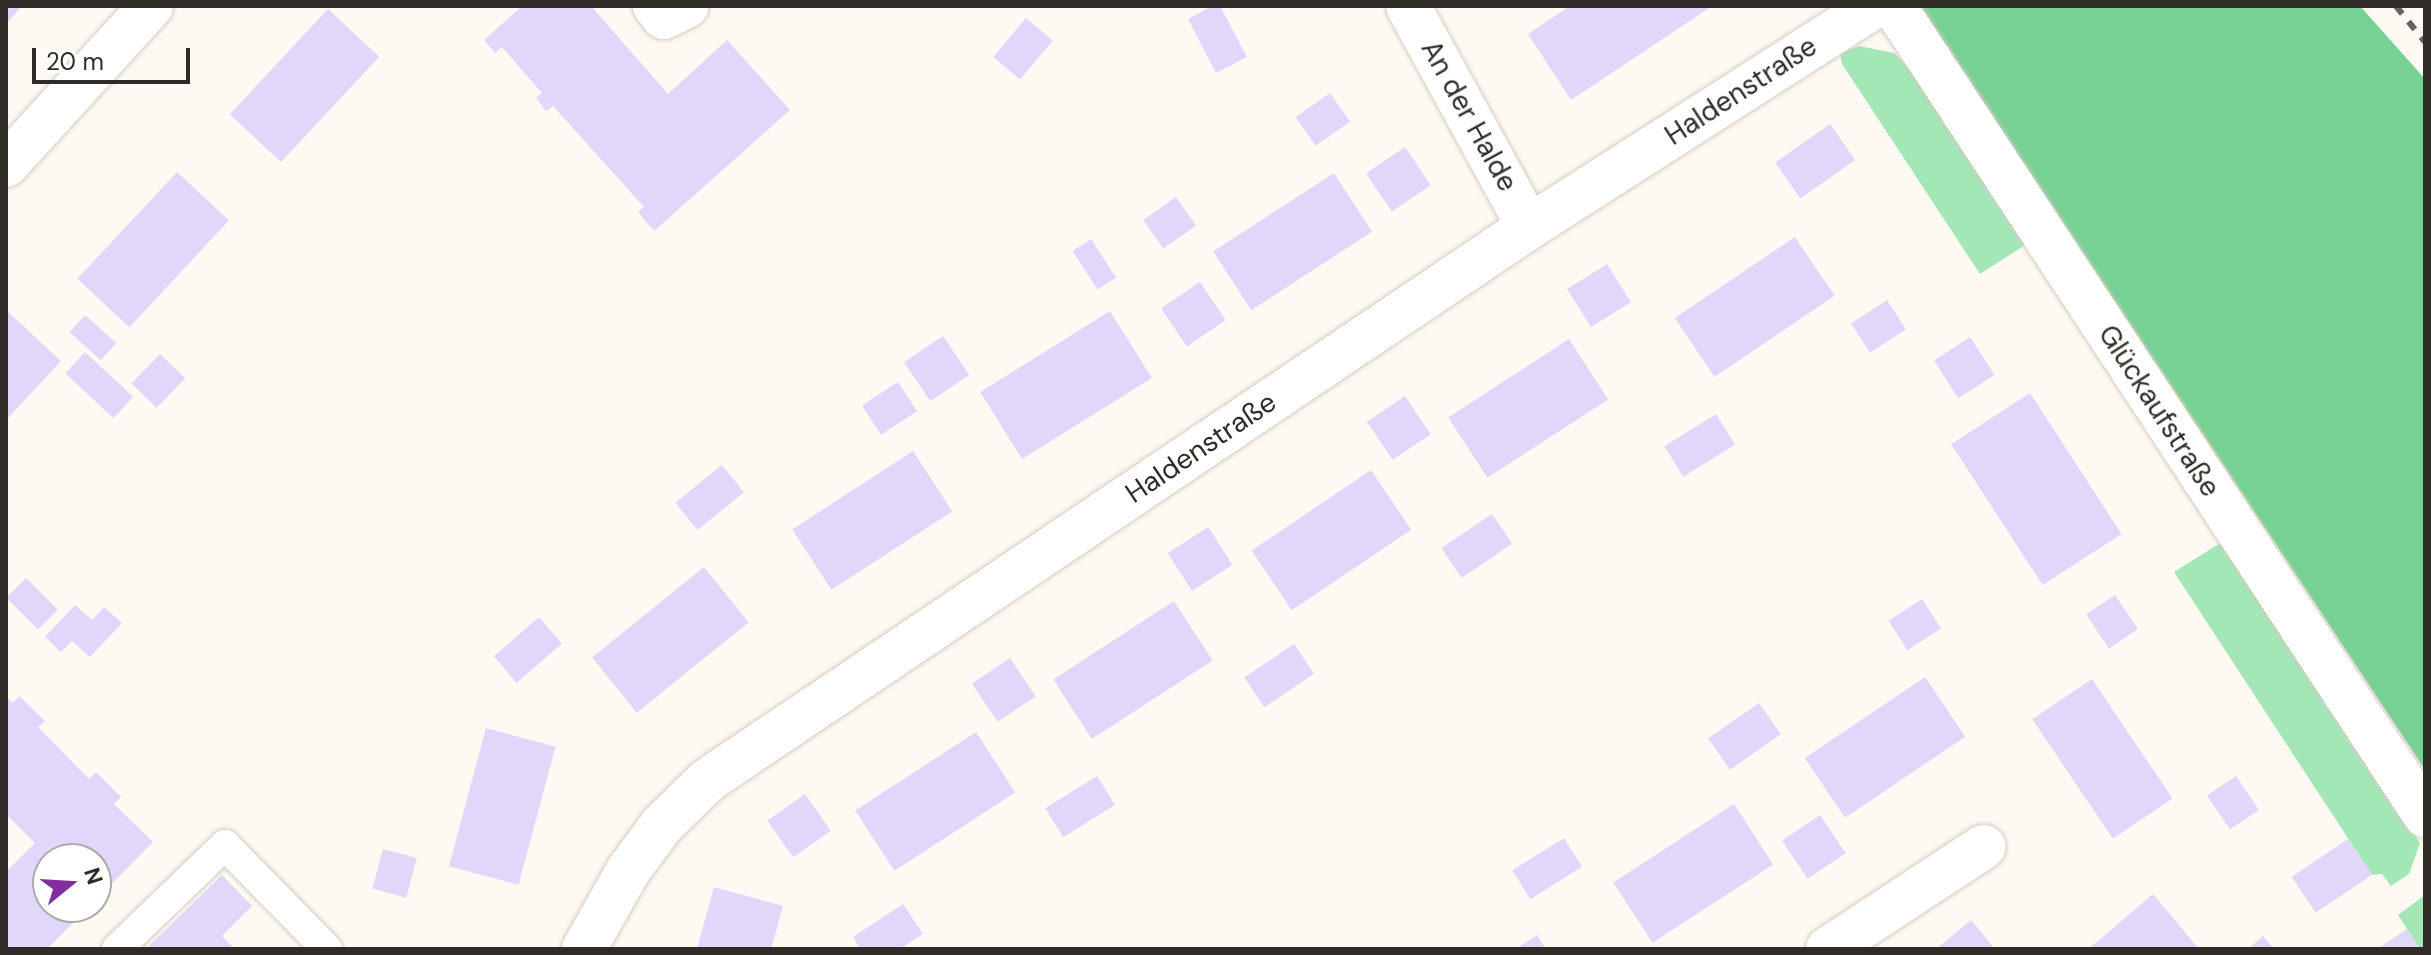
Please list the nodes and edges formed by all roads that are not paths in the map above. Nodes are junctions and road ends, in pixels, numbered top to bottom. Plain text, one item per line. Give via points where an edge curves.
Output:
1 (151, 6) edge
2 (655, 6) edge
3 (687, 6) edge
4 (1408, 6) edge
5 (1874, 6) edge
6 (1894, 6) edge
7 (6, 165) edge
8 (1529, 227) junction
9 (2425, 815) edge
10 (1983, 847) dead end
11 (117, 949) edge
12 (327, 949) edge
13 (584, 949) edge
14 (1828, 949) edge

1 - 7 street
2 - 3 street via 664,17
4 - 8 street, An der Halde
5 - 8 street, Haldenstraße
6 - 9 street, Glückaufstraße
8 - 13 street, Haldenstraße via 708,780 644,848
10 - 14 street
11 - 12 lane via 225,845

